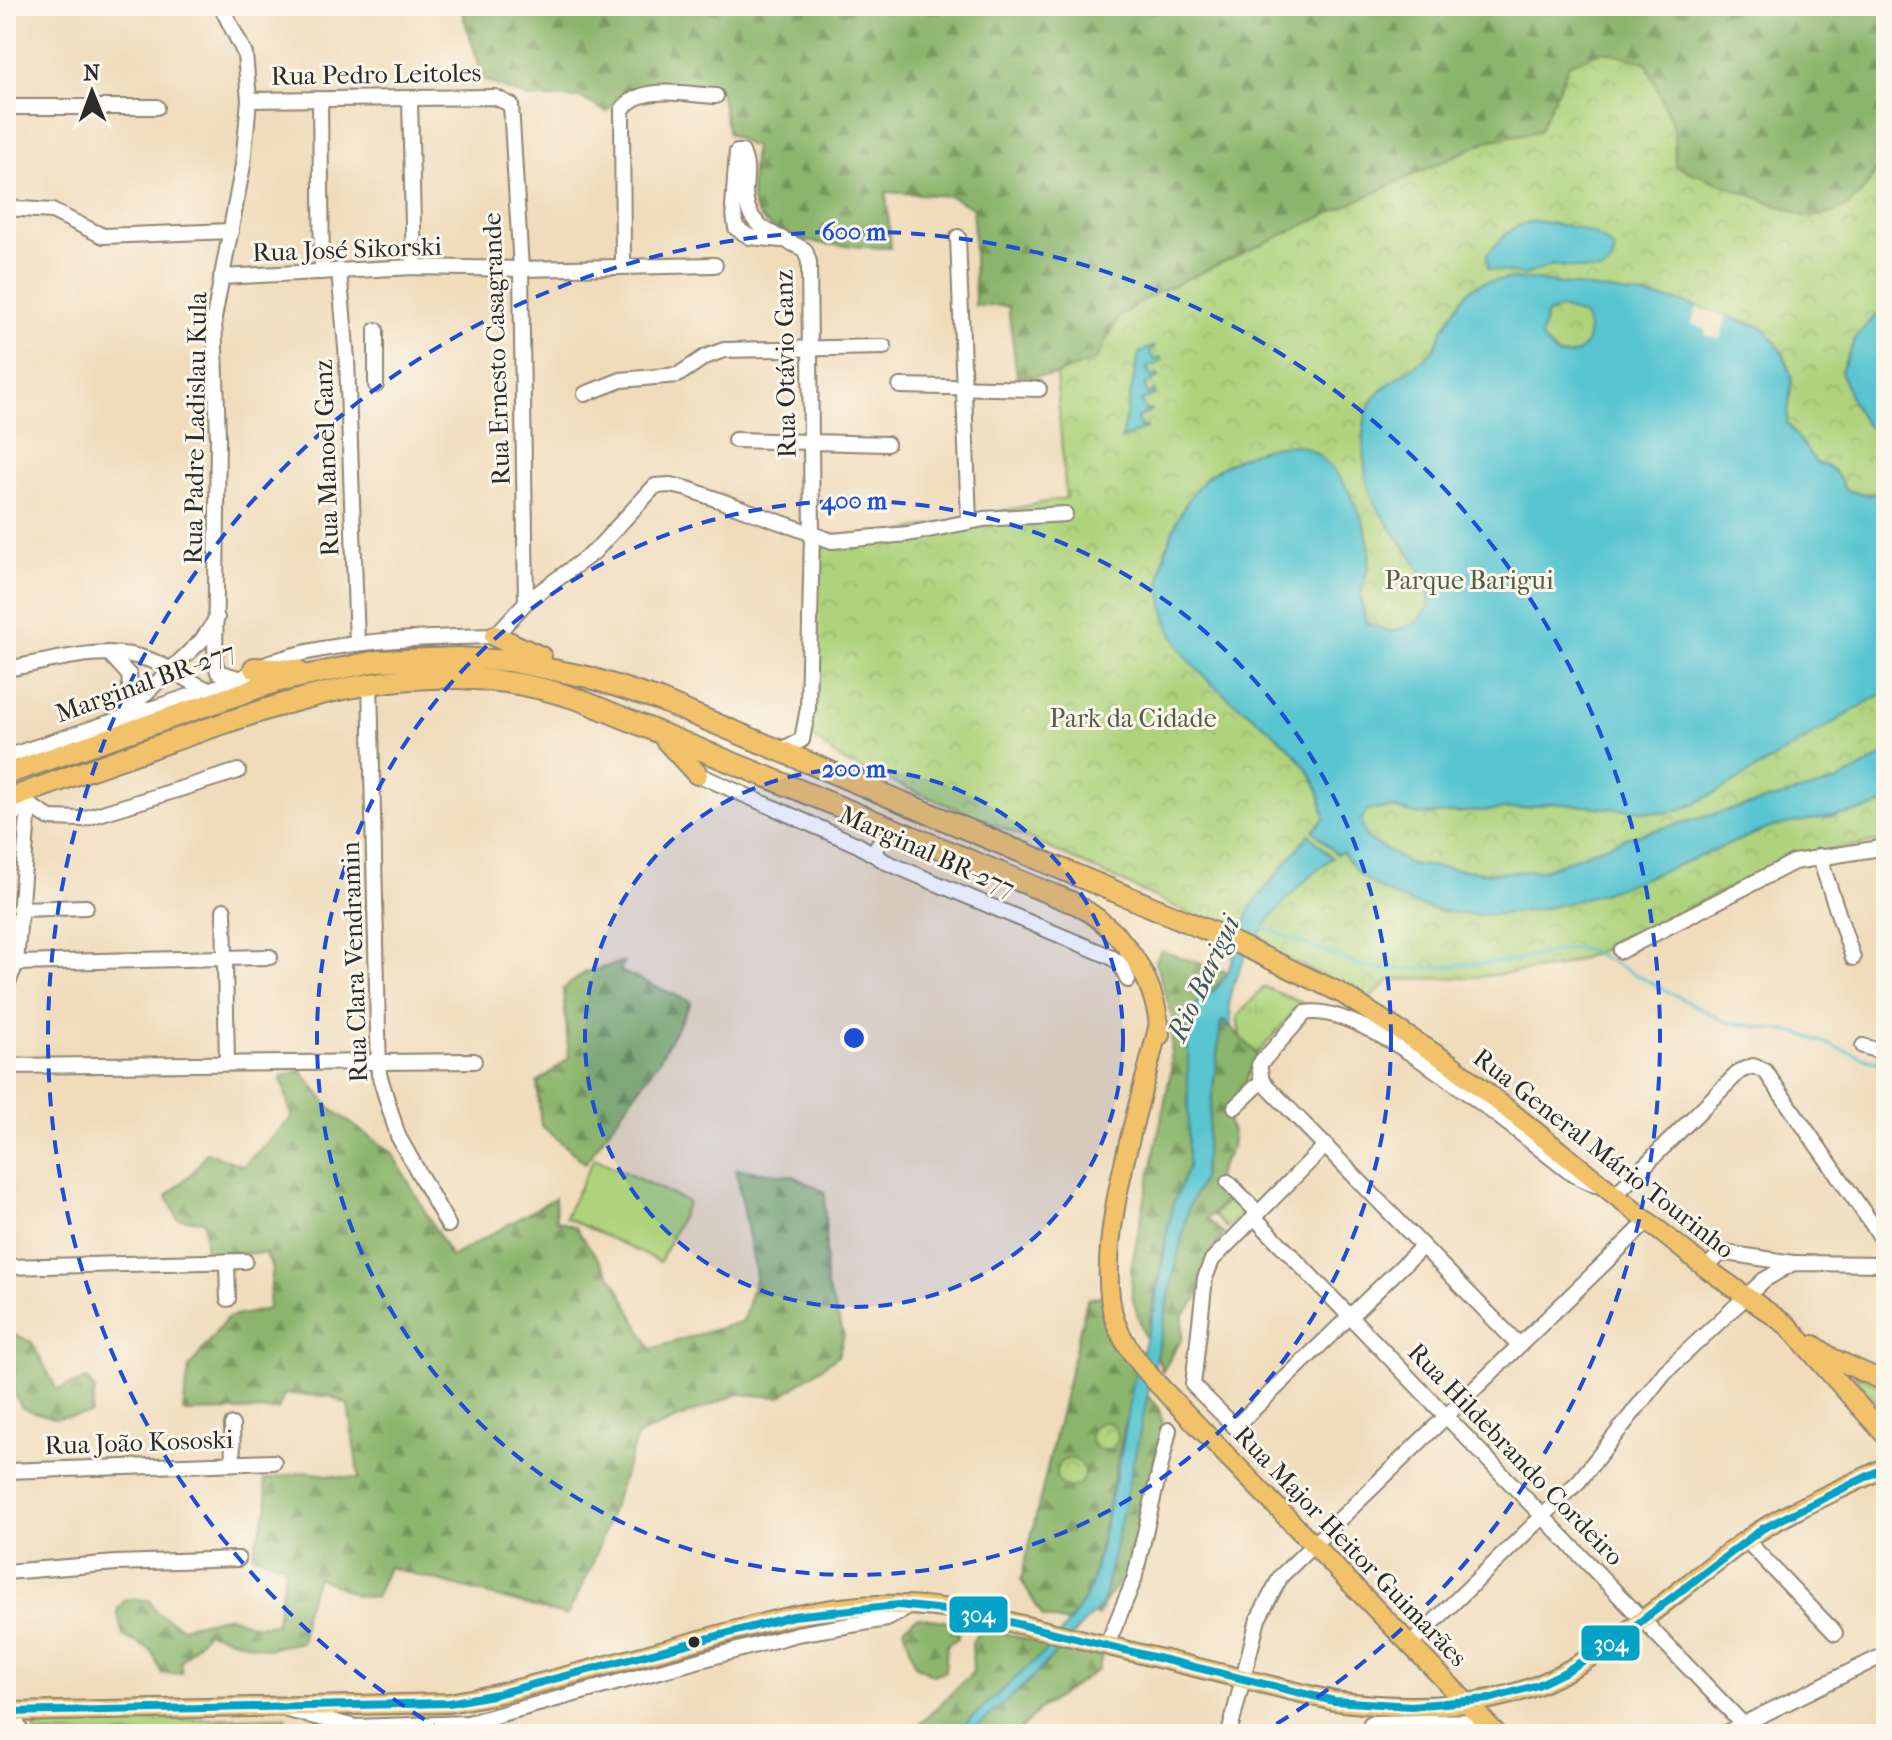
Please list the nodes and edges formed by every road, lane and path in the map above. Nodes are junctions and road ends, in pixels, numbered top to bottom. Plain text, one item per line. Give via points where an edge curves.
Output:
1 (221, 6) edge
2 (716, 96) dead end
3 (410, 99) junction
4 (504, 99) joint
5 (249, 100) junction
6 (320, 101) junction
7 (6, 107) edge
8 (157, 107) dead end
9 (6, 208) edge
10 (231, 231) junction
11 (958, 237) dead end
12 (781, 240) junction
13 (715, 265) dead end
14 (623, 266) junction
15 (414, 267) junction
16 (521, 269) junction
17 (339, 270) junction
18 (322, 272) junction
19 (221, 277) junction
20 (376, 330) dead end
21 (884, 347) dead end
22 (811, 349) junction
23 (347, 359) junction
24 (376, 360) junction
25 (376, 385) dead end
26 (900, 386) dead end
27 (963, 387) junction
28 (1039, 389) dead end
29 (585, 394) dead end
30 (735, 440) dead end
31 (811, 443) junction
32 (887, 444) dead end
33 (1065, 514) dead end
34 (969, 522) junction
35 (812, 535) junction
36 (526, 602) junction
37 (217, 618) junction
38 (495, 636) junction
39 (357, 644) junction
40 (109, 653) junction
41 (6, 669) edge
42 (170, 671) junction
43 (317, 671) junction
44 (248, 673) junction
45 (370, 683) junction
46 (206, 689) junction
47 (657, 699) junction
48 (126, 711) junction
49 (654, 730) junction
50 (780, 750) junction
51 (6, 757) edge
52 (101, 766) junction
53 (238, 771) dead end
54 (6, 774) edge
55 (697, 774) joint
56 (6, 800) edge
57 (29, 805) junction
58 (6, 818) edge
59 (889, 827) junction
60 (1886, 847) edge
61 (1861, 850) junction
62 (873, 853) junction
63 (1819, 856) junction
64 (1886, 857) edge
65 (1071, 902) joint
66 (86, 907) dead end
67 (19, 909) junction
68 (224, 910) dead end
69 (1221, 936) joint
70 (1621, 951) dead end
71 (270, 957) dead end
72 (225, 958) junction
73 (1853, 958) dead end
74 (16, 963) junction
75 (1128, 980) dead end
76 (6, 988) edge
77 (1863, 1046) dead end
78 (1886, 1053) edge
79 (378, 1061) junction
80 (474, 1061) dead end
81 (227, 1063) junction
82 (6, 1066) edge
83 (1260, 1076) junction
84 (1235, 1107) dead end
85 (1326, 1145) junction
86 (1228, 1182) dead end
87 (1610, 1192) junction
88 (1256, 1215) junction
89 (1647, 1222) junction
90 (448, 1225) dead end
91 (1886, 1244) edge
92 (1423, 1246) junction
93 (245, 1261) dead end
94 (227, 1262) junction
95 (1793, 1263) junction
96 (1886, 1264) edge
97 (6, 1267) edge
98 (1706, 1268) junction
99 (1746, 1296) junction
100 (228, 1299) dead end
101 (1350, 1317) junction
102 (1788, 1326) junction
103 (1519, 1345) junction
104 (1832, 1358) junction
105 (1886, 1382) edge
106 (1445, 1416) junction
107 (232, 1425) dead end
108 (1169, 1430) dead end
109 (1886, 1433) edge
110 (274, 1462) dead end
111 (233, 1463) junction
112 (1886, 1467) edge
113 (6, 1471) edge
114 (1543, 1516) junction
115 (1746, 1540) junction
116 (1312, 1543) junction
117 (238, 1559) dead end
118 (6, 1572) edge
119 (1641, 1618) junction
120 (1835, 1633) dead end
121 (1100, 1643) junction
122 (1410, 1645) junction
123 (1886, 1654) edge
124 (1243, 1679) junction
125 (1465, 1701) junction
126 (8, 1708) edge
127 (1370, 1721) edge
128 (1743, 1724) junction
129 (1490, 1728) edge
130 (22, 1734) edge
131 (196, 1734) edge
132 (241, 1734) edge
133 (1229, 1734) edge
134 (1723, 1734) edge

1 - 5 street, Rua Padre Ladislau Kula via 245,54
2 - 14 street via 639,96 628,101 620,122
3 - 4 street, Rua Pedro Leitoles
3 - 6 street, Rua Pedro Leitoles
3 - 15 street
4 - 16 street, Rua Ernesto Casagrande via 513,113
5 - 6 street, Rua Pedro Leitoles
5 - 10 street, Rua Padre Ladislau Kula
6 - 18 street
7 - 8 street
9 - 10 street via 52,211 103,236
10 - 19 street, Rua Padre Ladislau Kula
11 - 27 street
12 - 12 street via 758,226 750,214 747,162 737,152 736,228 750,237
12 - 22 street, Rua Otávio Ganz via 805,250 809,262
13 - 14 street, Rua José Sikorski
14 - 16 street, Rua José Sikorski
15 - 16 street, Rua José Sikorski
15 - 17 street, Rua José Sikorski
16 - 36 street, Rua Ernesto Casagrande
17 - 18 street, Rua José Sikorski
17 - 23 street, Rua Manoel Ganz
18 - 19 street, Rua José Sikorski
19 - 37 street, Rua Padre Ladislau Kula via 214,318
20 - 24 street
21 - 22 street
22 - 29 street via 717,351 678,375 621,380
22 - 31 street, Rua Otávio Ganz
23 - 24 street
23 - 39 street, Rua Manoel Ganz
24 - 25 street
26 - 27 street
27 - 28 street
27 - 34 street
30 - 31 street
31 - 32 street
31 - 35 street, Rua Otávio Ganz
33 - 34 street
34 - 35 street via 861,541
35 - 36 street via 688,489 655,486 594,552
35 - 50 street, Rua Otávio Ganz via 808,708 802,740
36 - 38 street
37 - 42 street
37 - 44 street, Rua Padre Ladislau Kula via 218,672
38 - 39 street, Marginal BR-277
38 - 47 highway via 526,653
39 - 44 street, Marginal BR-277
40 - 41 street
40 - 42 street via 150,660
40 - 48 street via 129,675
42 - 46 street
42 - 48 street
43 - 44 highway
43 - 47 highway via 377,661 486,659 563,671
43 - 54 highway
44 - 46 street, Marginal BR-277
45 - 49 highway via 453,677 509,681 580,700
45 - 52 highway via 293,700
45 - 79 street, Rua Clara Vendramin
46 - 48 street, Marginal BR-277
47 - 50 highway
48 - 51 street, Marginal BR-277
49 - 55 highway
49 - 59 highway
50 - 69 highway
52 - 56 highway
52 - 57 highway
53 - 57 street via 83,819 50,818
55 - 62 street, Marginal BR-277
57 - 58 street
57 - 67 street
59 - 62 street
59 - 65 highway
60 - 61 street
61 - 63 street
61 - 64 street
62 - 75 street, Marginal BR-277 via 1115,959
63 - 70 street via 1783,867
63 - 73 street
65 - 116 main road, Rua Major Heitor Guimarães via 1105,923 1129,949 1149,985 1159,1023 1156,1080 1118,1274 1123,1314 1138,1359
66 - 67 street
67 - 74 street
68 - 72 street
69 - 87 main road, Rua General Mário Tourinho via 1341,993 1401,1029
71 - 72 street
72 - 74 street
72 - 81 street
74 - 76 street
77 - 78 street
79 - 80 street
79 - 81 street
79 - 90 street, Rua Clara Vendramin via 392,1122
81 - 82 street
83 - 84 street
83 - 85 street
83 - 87 street via 1262,1060 1305,1013 1325,1013 1415,1056 1572,1174
85 - 88 street
85 - 92 street
86 - 88 street, Rua Hildebrando Cordeiro
87 - 89 main road, Rua General Mário Tourinho
87 - 91 street via 1740,1071 1753,1066 1765,1071
88 - 101 street, Rua Hildebrando Cordeiro
88 - 101 street via 1207,1269 1193,1385 1235,1427
89 - 98 main road, Rua General Mário Tourinho
89 - 103 street
92 - 101 street
92 - 103 street
93 - 94 street
94 - 97 street
94 - 100 street
95 - 96 street
95 - 98 street via 1726,1253
95 - 99 street
98 - 99 main road, Rua General Mário Tourinho
99 - 102 main road, Rua General Mário Tourinho
99 - 114 street via 1665,1372 1600,1458
101 - 106 street, Rua Hildebrando Cordeiro
102 - 104 main road
102 - 109 main road, Rua General Mário Tourinho
103 - 106 street
104 - 105 main road
104 - 109 main road
106 - 114 street, Rua Hildebrando Cordeiro
106 - 116 street
107 - 111 street
108 - 121 street via 1134,1580
110 - 111 street, Rua João Kososki
111 - 113 street, Rua João Kososki
112 - 115 main road
114 - 119 street, Rua Hildebrando Cordeiro
114 - 122 street
115 - 119 main road
115 - 120 street
116 - 122 main road, Rua Major Heitor Guimarães
116 - 124 street via 1267,1599
117 - 118 street
119 - 125 main road via 1556,1676 1517,1692
119 - 128 street, Rua Hildebrando Cordeiro
121 - 124 main road
121 - 126 main road via 915,1604 849,1605 807,1611 463,1701 281,1708
122 - 125 main road, Rua Major Heitor Guimarães
123 - 128 street
124 - 127 main road via 1326,1699
124 - 133 street
125 - 127 main road
125 - 129 main road, Rua Major Heitor Guimarães
126 - 130 street
127 - 129 street
128 - 134 street
131 - 132 street

